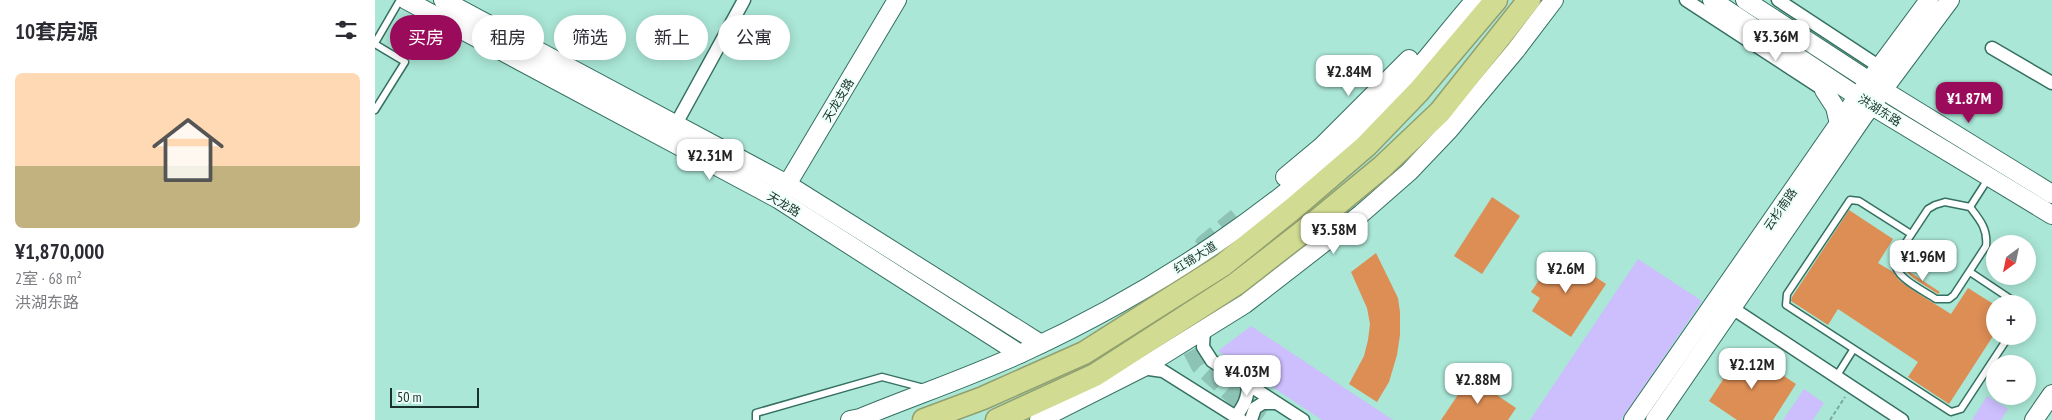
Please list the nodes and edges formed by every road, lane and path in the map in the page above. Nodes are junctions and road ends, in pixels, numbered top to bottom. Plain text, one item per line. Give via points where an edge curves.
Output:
1 (400, 0) edge
2 (406, 0) edge
3 (443, 0) edge
4 (744, 0) edge
5 (897, 0) edge
6 (1475, 0) edge
7 (1496, 0) edge
8 (1529, 0) edge
9 (1554, 0) edge
10 (1686, 0) edge
11 (1712, 0) edge
12 (1745, 0) edge
13 (1778, 0) edge
14 (1929, 0) edge
15 (1951, 0) edge
16 (375, 43) edge
17 (1992, 48) dead end
18 (1887, 71) junction
19 (2052, 83) edge
20 (1876, 86) junction
21 (1824, 90) junction
22 (1861, 107) junction
23 (375, 110) edge
24 (676, 124) junction
25 (1839, 124) junction
26 (1989, 178) junction
27 (787, 184) junction
28 (2052, 194) edge
29 (778, 200) junction
30 (1969, 207) junction
31 (1239, 215) tunnel mouth
32 (2052, 215) edge
33 (1911, 234) junction
34 (1970, 272) junction
35 (2004, 295) edge
36 (1732, 308) junction
37 (1204, 329) junction
38 (1041, 344) junction
39 (2003, 345) edge
40 (1853, 350) junction
41 (1020, 354) junction
42 (1142, 368) junction
43 (1836, 377) junction
44 (1248, 384) junction
45 (1851, 387) junction
46 (931, 390) junction
47 (2052, 394) edge
48 (1276, 403) junction
49 (1238, 418) edge
50 (756, 420) edge
51 (850, 420) edge
52 (924, 420) edge
53 (997, 420) edge
54 (1039, 420) edge
55 (1251, 420) edge
56 (1303, 420) edge
57 (1633, 420) edge
58 (1655, 420) edge
59 (1830, 420) edge
60 (1902, 420) edge
61 (2035, 420) edge

1 - 16 lane
2 - 29 main road, 天龙路
3 - 24 main road, 天龙路
4 - 24 street
5 - 27 main road, 天龙支路
6 - 31 main road via 1445,21 1385,86 1321,147
6 - 38 main road, 红锦大道 via 1389,100 1320,164 1211,248
7 - 52 highway, 红锦大道 via 1419,91 1366,146 1223,265 1084,353
8 - 53 highway via 1439,112 1382,167 1313,224 1236,284 1095,375
9 - 37 main road via 1449,130 1409,172 1361,214 1245,304
10 - 21 street, 洪湖东路
11 - 22 main road, 洪湖东路
12 - 20 main road, 洪湖东路
13 - 18 street
14 - 18 main road, 云杉南路
15 - 18 main road, 云杉南路
16 - 23 lane via 405,62
17 - 19 street
18 - 20 main road, 云杉南路
20 - 22 main road, 云杉南路
20 - 28 main road, 洪湖东路
21 - 22 street, 洪湖东路
21 - 25 main road via 1835,107
22 - 25 main road, 云杉南路
22 - 26 main road, 洪湖东路
22 - 36 main road, 云杉南路
24 - 27 main road, 天龙路
25 - 57 main road, 云杉南路
26 - 30 lane
26 - 32 main road, 洪湖东路
27 - 29 main road, 天龙支路
27 - 38 main road, 天龙路
29 - 41 main road, 天龙路
30 - 33 lane via 1945,202 1935,205 1928,209
30 - 34 lane via 1980,220 1987,238 1986,246
33 - 34 lane via 1895,259 1895,270 1936,299 1949,299
33 - 40 lane via 1859,201 1850,200 1787,294 1786,305 1790,309
34 - 35 lane
36 - 43 street
36 - 58 main road, 云杉南路
37 - 42 main road
37 - 44 street via 1203,347 1213,361
38 - 41 main road, 红锦大道
39 - 40 lane via 1957,412 1947,411
40 - 43 lane
41 - 46 main road, 红锦大道
42 - 49 street via 1163,371
42 - 54 main road
43 - 45 street
44 - 48 street
44 - 49 street via 1248,395
45 - 59 path
45 - 60 street
46 - 50 lane via 882,377 756,413
46 - 51 main road, 红锦大道
47 - 61 main road
48 - 55 street via 1263,403 1255,408
48 - 56 street

